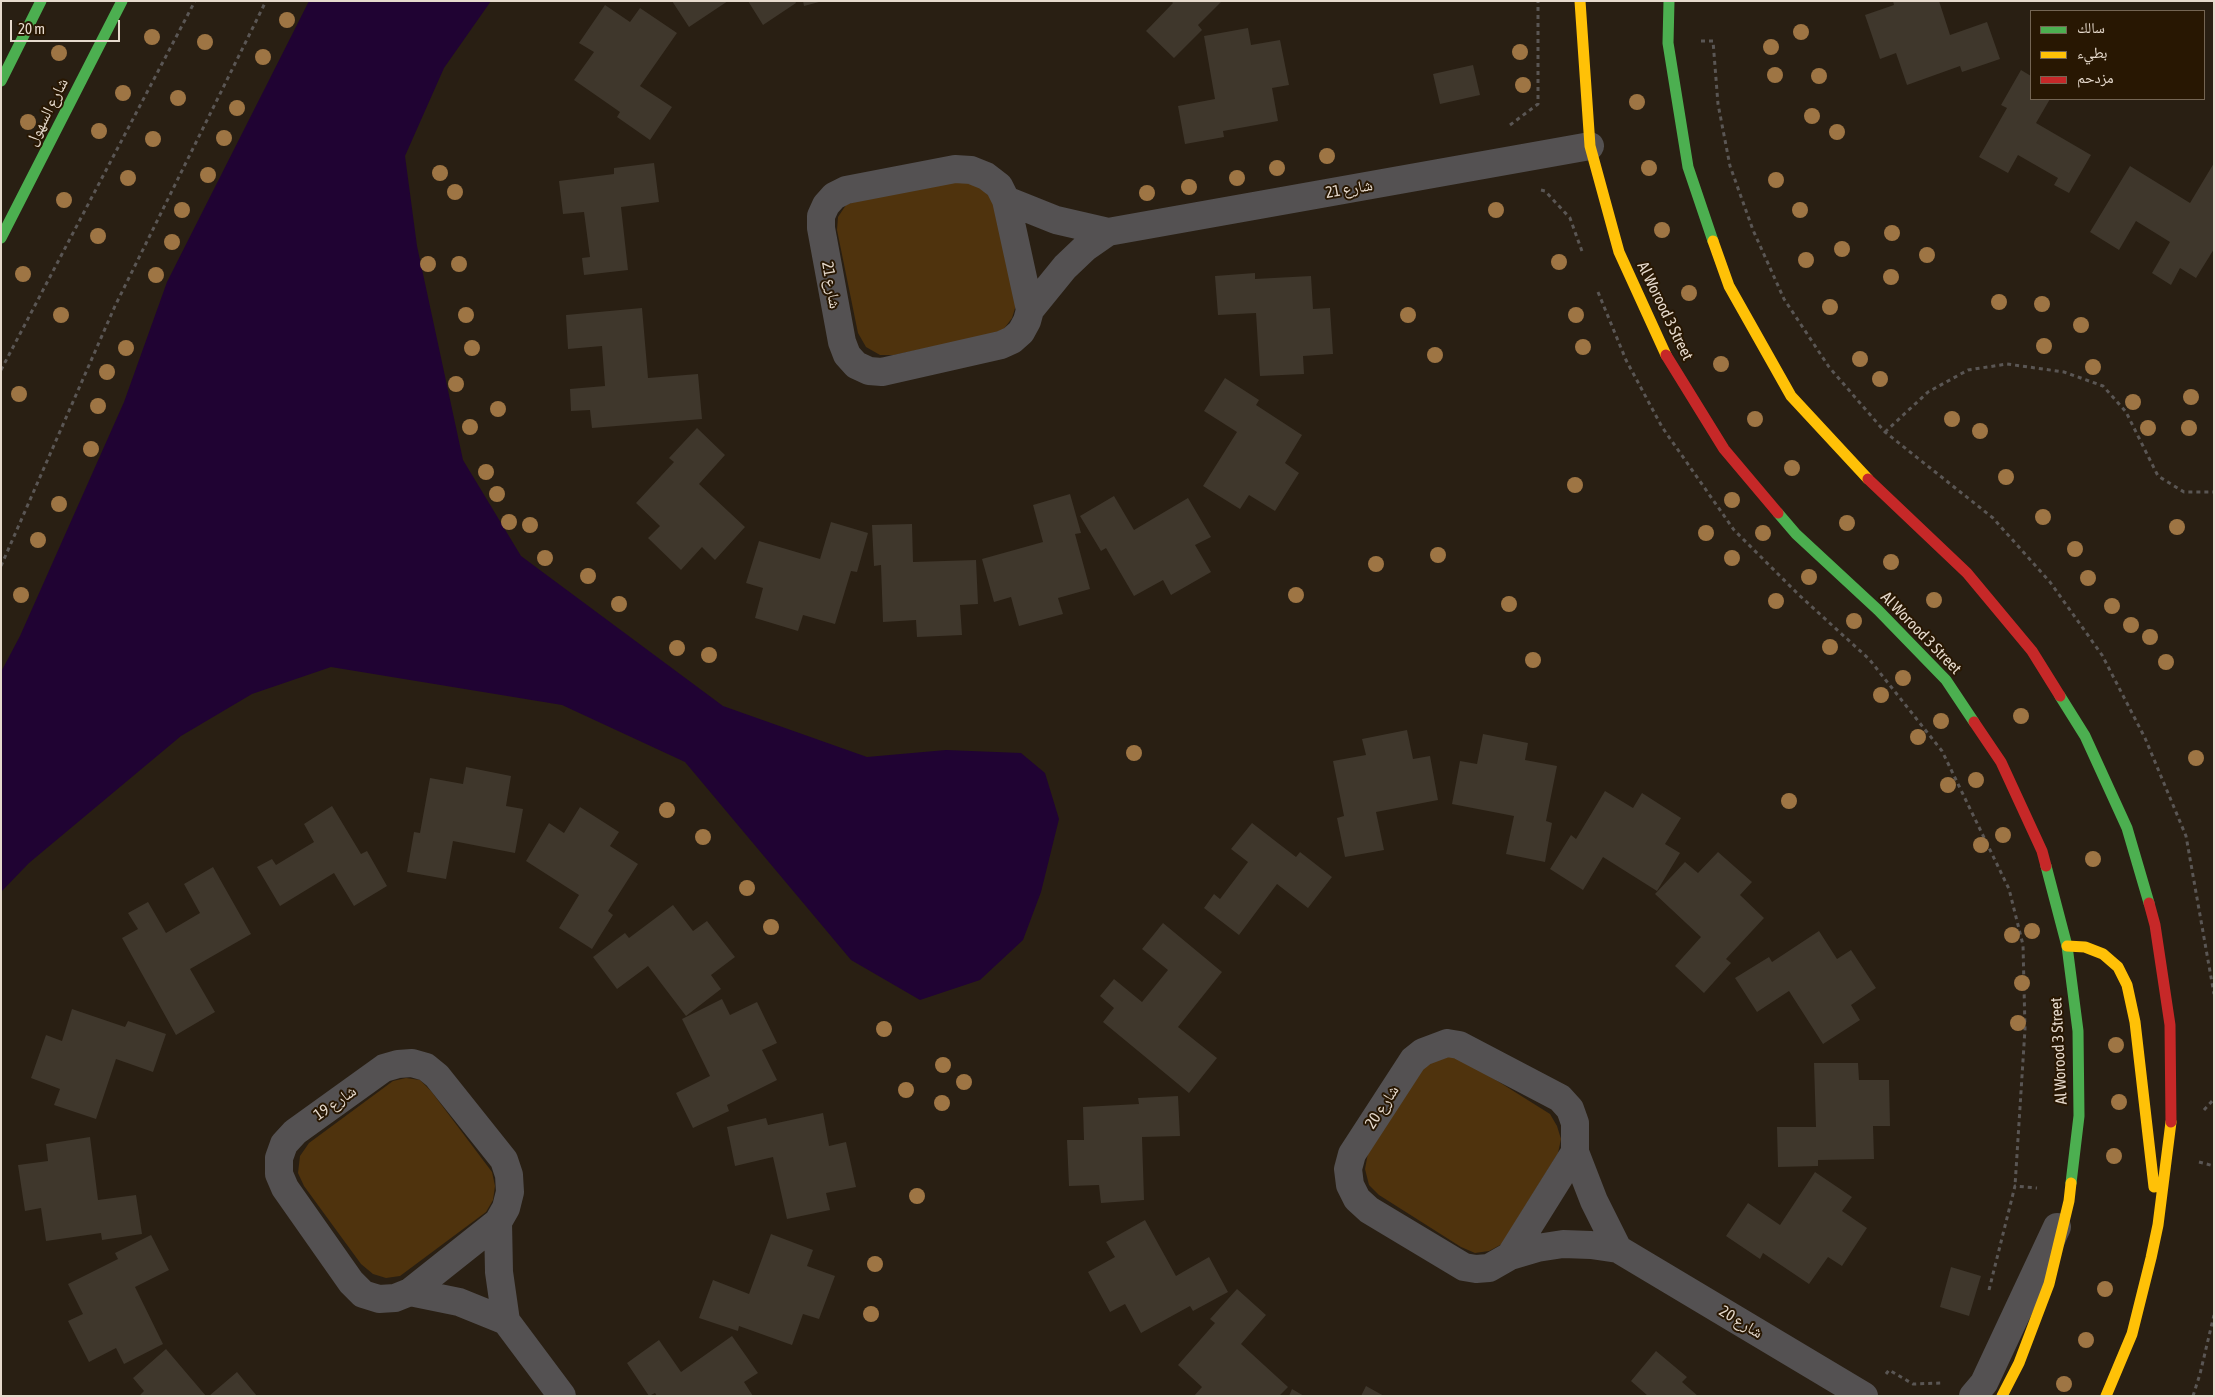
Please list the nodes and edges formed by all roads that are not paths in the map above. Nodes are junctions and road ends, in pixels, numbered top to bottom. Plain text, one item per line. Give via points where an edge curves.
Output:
1 (41, 1) edge
2 (122, 1) edge
3 (1580, 1) edge
4 (1669, 1) edge
5 (1, 81) edge
6 (1590, 146) junction
7 (1006, 200) junction
8 (1108, 232) junction
9 (1, 238) edge
10 (1030, 310) junction
11 (2067, 946) junction
12 (1575, 1152) junction
13 (2069, 1196) junction
14 (498, 1222) junction
15 (2158, 1225) junction
16 (1618, 1249) junction
17 (1510, 1256) junction
18 (410, 1292) junction
19 (506, 1321) junction
20 (562, 1396) edge
21 (1864, 1396) edge
22 (1973, 1396) edge
23 (2002, 1396) edge
24 (2106, 1396) edge

1 - 5 street
2 - 9 street, شارع السهول
3 - 6 street, Al Worood 3 Street
4 - 15 street via 1668,43 1688,167 1729,286 1791,396 1877,488 1967,573 2032,651 2086,736 2127,828 2155,925 2170,1025 2171,1125
6 - 8 street, شارع 21
6 - 11 street, Al Worood 3 Street via 1619,252 1665,354 1724,449 1796,534 1878,610 1946,680 2000,762 2042,851
7 - 8 street, شارع 21 via 1056,220
7 - 10 street, شارع 21
7 - 10 street, شارع 21 via 999,186 986,176 971,170 955,169 846,190 834,196 821,216 821,228 842,342 847,355 856,364 868,371 882,372 1001,345 1021,332
8 - 10 street, شارع 21 via 1065,267
11 - 13 street, Al Worood 3 Street via 2078,1031 2079,1116
11 - 15 street via 2103,954 2118,967 2127,985 2135,1022
12 - 16 street, شارع 20
12 - 17 street, شارع 20
12 - 17 street, شارع 20 via 1576,1123 1560,1098 1460,1045 1447,1043 1423,1052 1414,1060 1352,1154 1348,1169 1350,1185 1357,1199 1369,1210 1464,1267 1489,1268
13 - 22 street via 1984,1383
13 - 23 street, Al Worood 3 Street via 2049,1284 2019,1364
14 - 18 street, شارع 19
14 - 18 street, شارع 19 via 510,1192 504,1160 437,1076 426,1067 412,1063 384,1068 295,1132 284,1144 279,1158 279,1174 285,1188 345,1274 363,1294 379,1299 395,1298
14 - 19 street, شارع 19 via 499,1272
15 - 24 street via 2132,1334
16 - 17 street, شارع 20 via 1564,1244
16 - 21 street, شارع 20
18 - 19 street, شارع 19 via 459,1302
19 - 20 street, شارع 19

